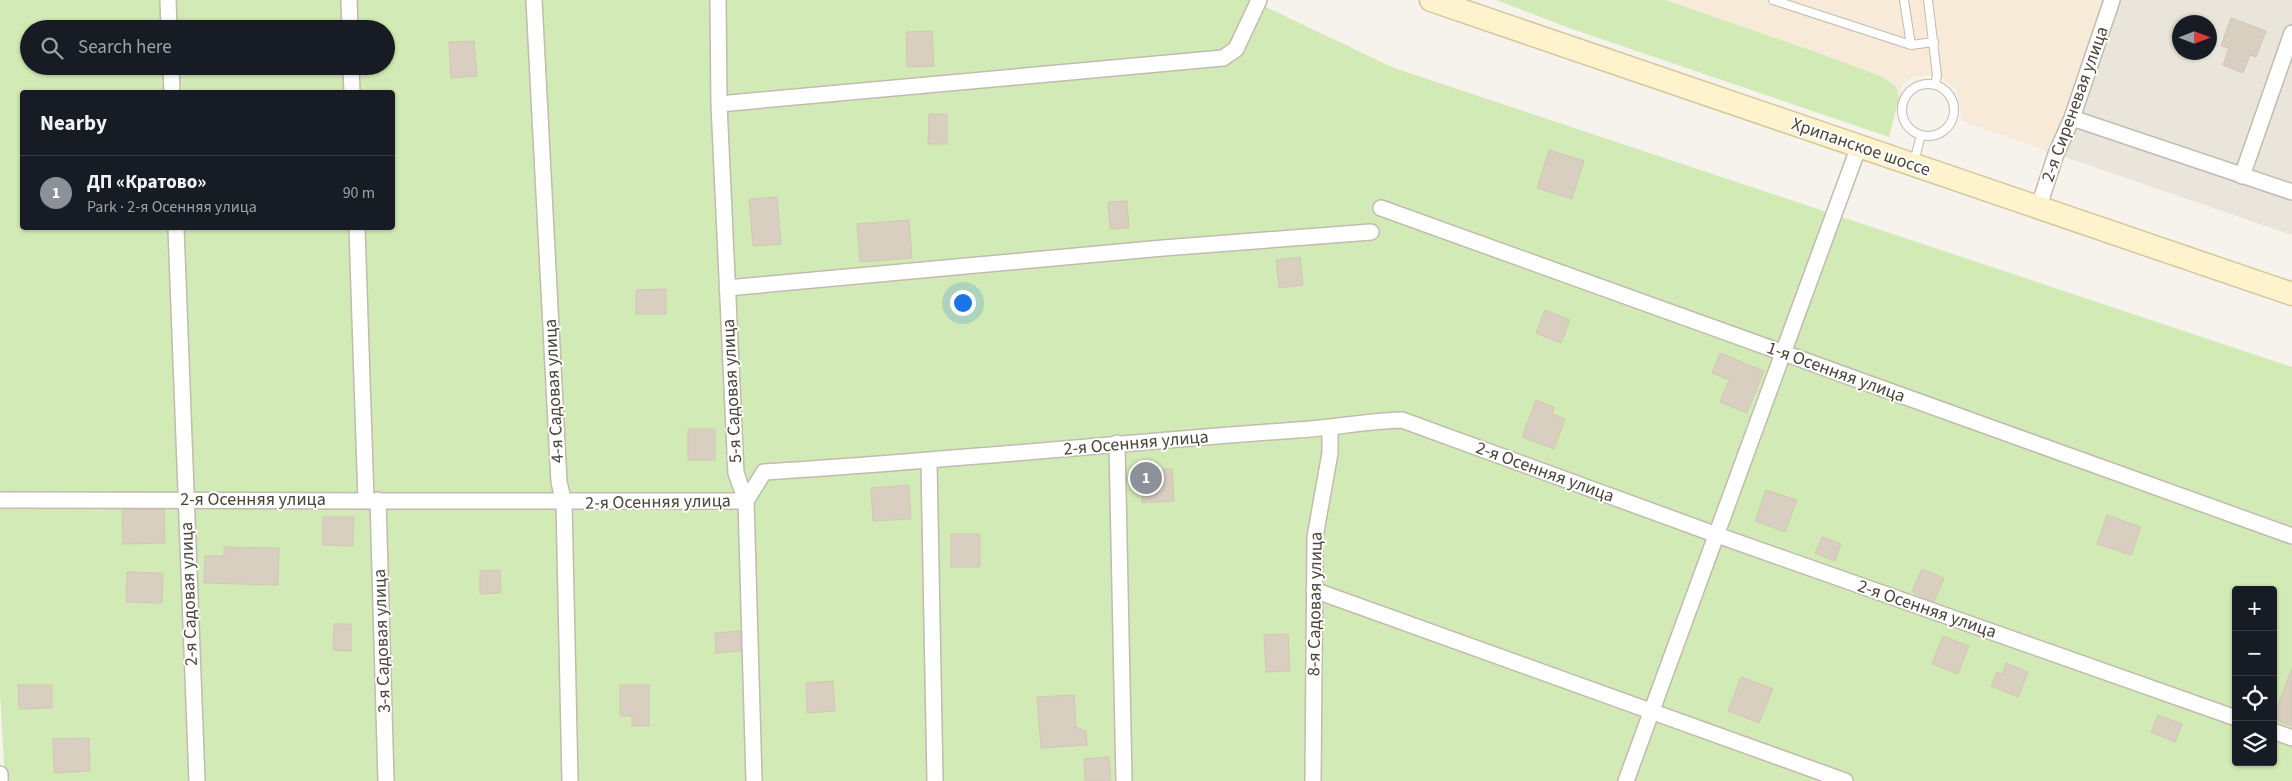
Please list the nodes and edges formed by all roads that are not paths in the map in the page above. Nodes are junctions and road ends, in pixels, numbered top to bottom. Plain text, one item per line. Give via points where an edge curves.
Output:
1 (168, 0) edge
2 (349, 0) edge
3 (534, 0) edge
4 (718, 0) edge
5 (1259, 0) edge
6 (1431, 0) edge
7 (1773, 0) edge
8 (1904, 0) edge
9 (1928, 0) edge
10 (2112, 0) edge
11 (169, 20) edge
12 (350, 20) edge
13 (2292, 33) edge
14 (1934, 42) junction
15 (1911, 45) junction
16 (171, 75) edge
17 (351, 75) edge
18 (1935, 85) junction
19 (172, 90) edge
20 (352, 90) edge
21 (720, 104) junction
22 (2072, 118) junction
23 (1921, 135) junction
24 (1859, 146) junction
25 (1914, 165) junction
26 (2242, 176) junction
27 (2292, 192) edge
28 (1381, 208) dead end
29 (2038, 209) junction
30 (176, 230) edge
31 (357, 230) edge
32 (1371, 232) dead end
33 (727, 288) junction
34 (2292, 294) edge
35 (1783, 353) junction
36 (1330, 428) junction
37 (1117, 443) junction
38 (929, 462) junction
39 (185, 499) junction
40 (0, 500) edge
41 (372, 500) junction
42 (746, 501) junction
43 (564, 503) junction
44 (1717, 535) junction
45 (2292, 536) edge
46 (1314, 590) junction
47 (1652, 713) junction
48 (2232, 717) edge
49 (2277, 732) edge
50 (2292, 738) edge
51 (0, 774) edge
52 (0, 781) edge
53 (197, 781) edge
54 (386, 781) edge
55 (570, 781) edge
56 (754, 781) edge
57 (935, 781) edge
58 (1124, 781) edge
59 (1313, 781) edge
60 (1626, 781) edge
61 (1845, 781) edge

1 - 11 street
2 - 12 street
3 - 43 street, 4-я Садовая улица via 557,463
4 - 21 street, 5-я Садовая улица
5 - 21 street via 1236,49 1223,58
6 - 24 main road, Хрипанское шоссе
7 - 15 lane
8 - 15 lane
9 - 14 lane
10 - 22 street, 2-я Сиреневая улица
13 - 26 street
14 - 15 lane
14 - 18 lane
16 - 19 street
17 - 20 street
18 - 23 lane via 1914,89 1903,107 1909,127
18 - 23 lane via 1951,98 1953,117 1941,133
21 - 33 street, 5-я Садовая улица
22 - 26 street
22 - 29 street, 2-я Сиреневая улица
23 - 25 lane
24 - 25 main road, Хрипанское шоссе
24 - 35 street
25 - 29 main road, Хрипанское шоссе
26 - 27 street
28 - 35 street, 1-я Осенняя улица
29 - 34 main road, Хрипанское шоссе
30 - 39 street, 2-я Садовая улица
31 - 41 street, 3-я Садовая улица
32 - 33 street
33 - 42 street, 5-я Садовая улица via 736,473
35 - 44 street
35 - 45 street, 1-я Осенняя улица
36 - 37 street, 2-я Осенняя улица
36 - 44 street, 2-я Осенняя улица via 1367,421 1402,420
36 - 46 street, 8-я Садовая улица via 1330,453 1314,537
37 - 38 street, 2-я Осенняя улица
37 - 58 street
38 - 42 street, 2-я Осенняя улица via 764,472
38 - 57 street
39 - 40 street, 2-я Осенняя улица
39 - 41 street, 2-я Осенняя улица
39 - 53 street, 2-я Садовая улица
41 - 43 street, 2-я Осенняя улица
41 - 54 street, 3-я Садовая улица
42 - 43 street, 2-я Осенняя улица
42 - 56 street, 5-я Садовая улица
43 - 55 street, 4-я Садовая улица
44 - 47 street
44 - 48 street, 2-я Осенняя улица
46 - 47 street
46 - 59 street, 8-я Садовая улица
47 - 60 street
47 - 61 street
49 - 50 street
51 - 52 street

